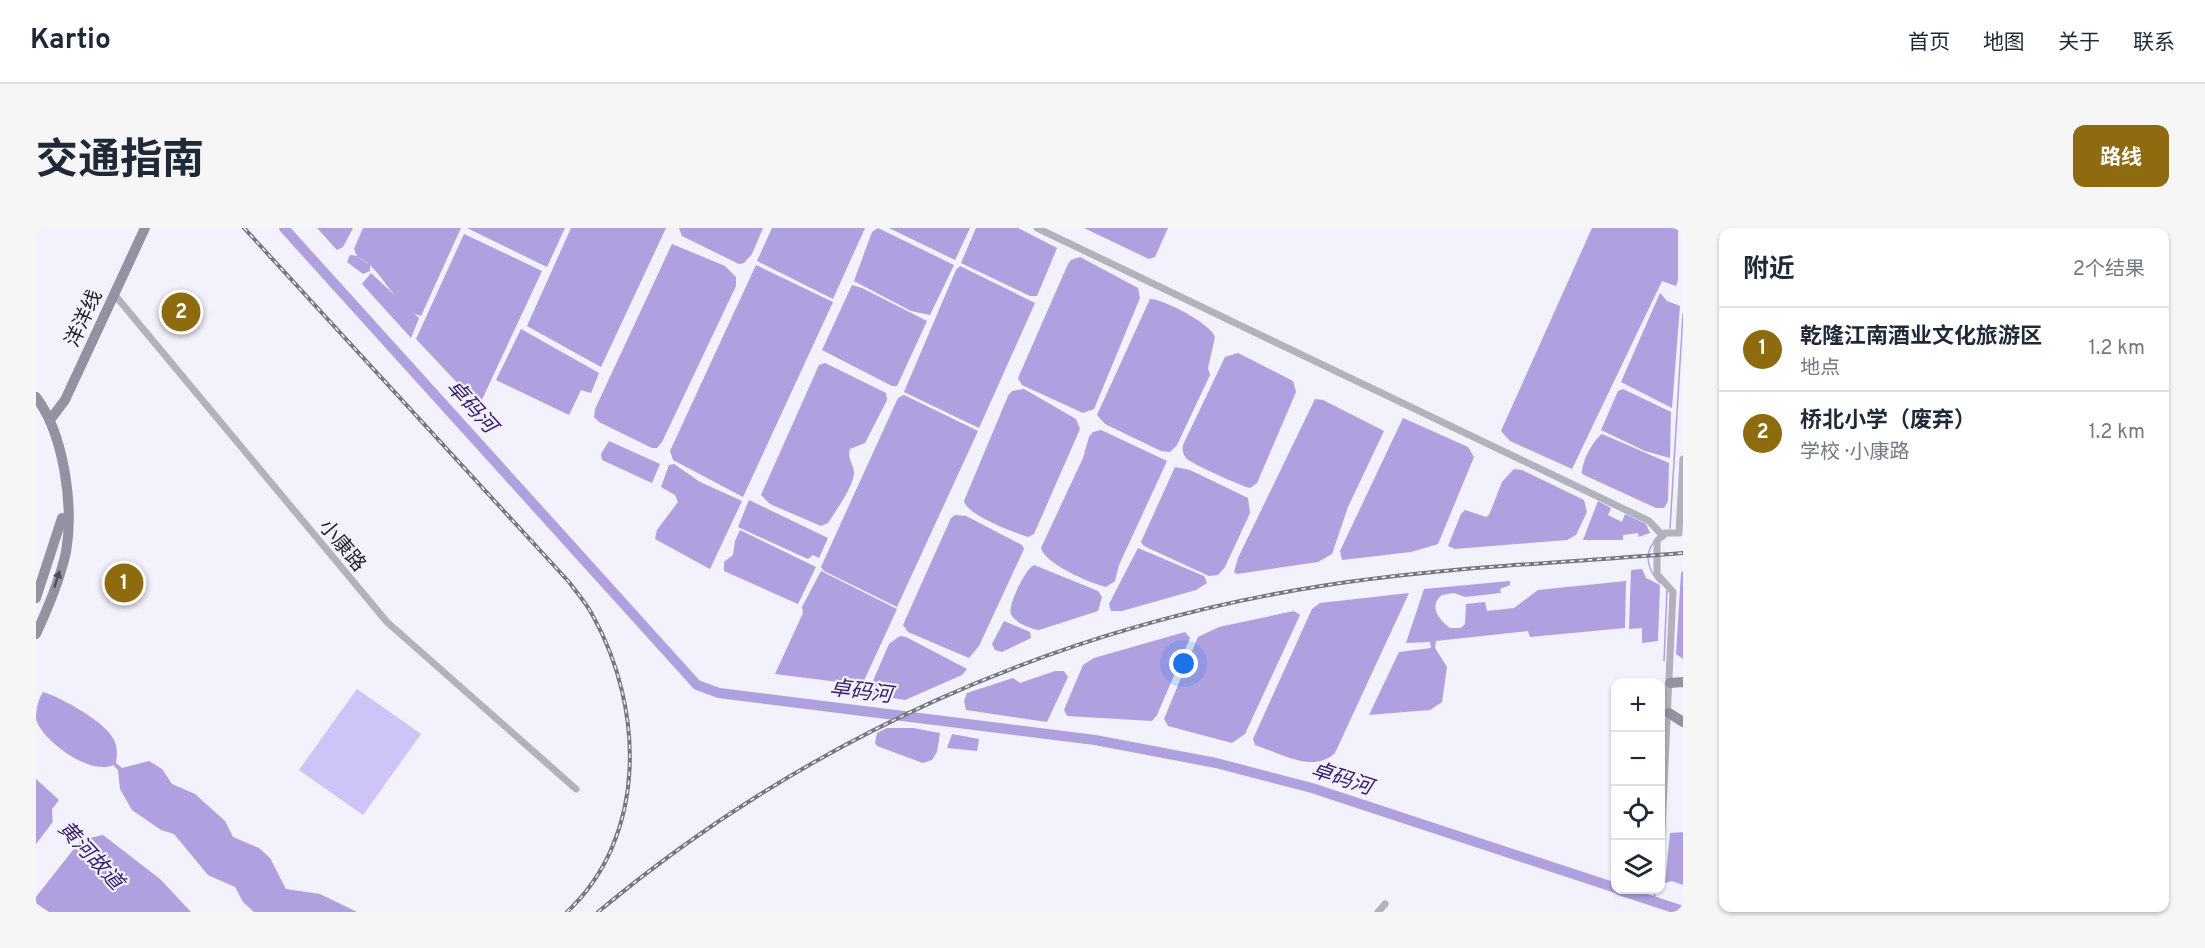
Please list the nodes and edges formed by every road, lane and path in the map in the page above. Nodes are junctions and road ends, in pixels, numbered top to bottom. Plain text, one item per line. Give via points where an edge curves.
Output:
1 (145, 228) edge
2 (1037, 228) edge
3 (114, 294) junction
4 (36, 397) edge
5 (50, 420) junction
6 (1683, 459) edge
7 (66, 501) junction
8 (1663, 536) junction
9 (36, 598) edge
10 (36, 634) edge
11 (1683, 682) edge
12 (1670, 683) junction
13 (1669, 713) junction
14 (1683, 722) edge
15 (576, 789) dead end
16 (1662, 840) edge
17 (1385, 904) dead end
18 (1378, 912) edge

1 - 3 main road, 洋洋线
2 - 8 street via 1649,521
3 - 5 main road, 洋洋线 via 65,400
3 - 15 street, 小康路 via 387,622
4 - 5 main road
5 - 7 main road via 61,452
6 - 8 street via 1679,533
7 - 9 main road
10 -> 7 main road via 65,553
8 - 12 street via 1657,541 1657,574 1673,592
11 - 12 main road
12 - 13 street
13 - 14 main road
13 - 16 street
17 - 18 street

